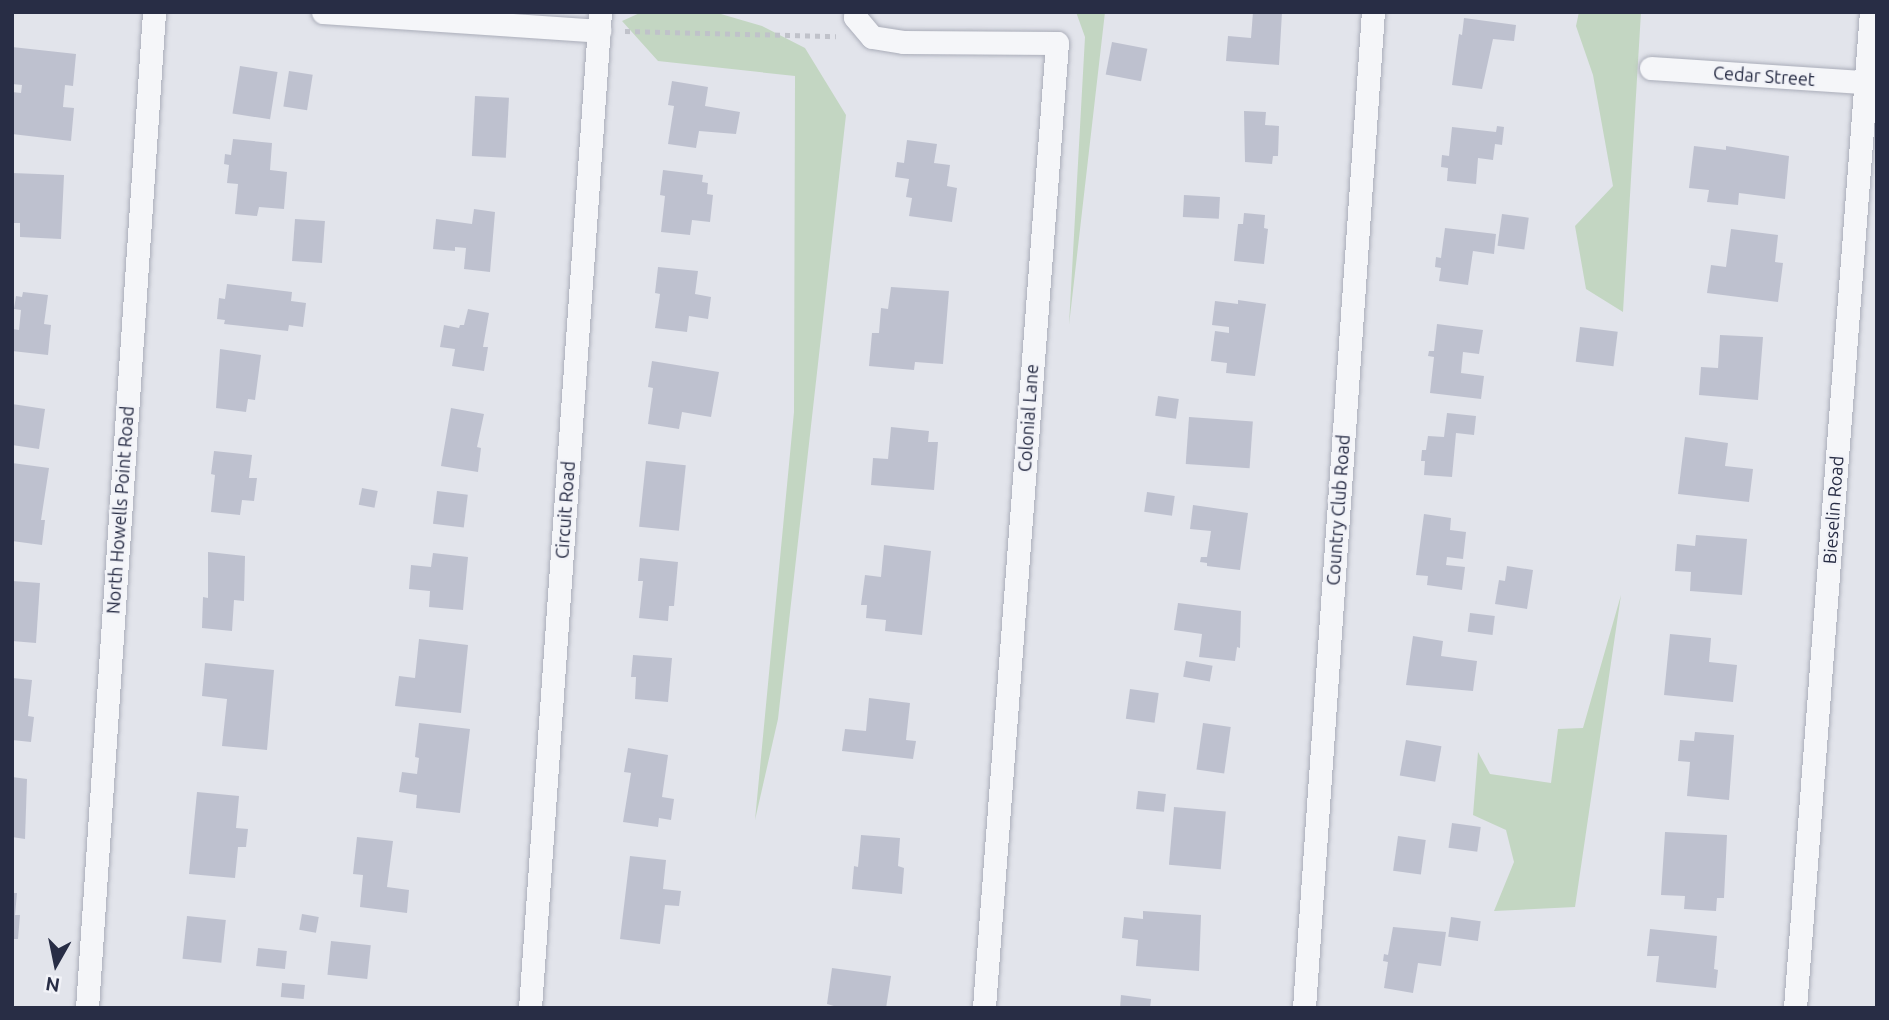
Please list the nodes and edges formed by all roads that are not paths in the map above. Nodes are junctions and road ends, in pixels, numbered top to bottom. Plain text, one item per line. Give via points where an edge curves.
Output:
1 (154, 12) edge
2 (323, 12) edge
3 (856, 12) edge
4 (1373, 12) edge
5 (1871, 12) edge
6 (600, 21) edge
7 (1651, 68) dead end
8 (1871, 82) edge
9 (86, 1008) edge
10 (530, 1008) edge
11 (984, 1008) edge
12 (1304, 1008) edge
13 (1795, 1008) edge

1 - 9 street, North Howells Point Road
2 - 6 street
3 - 11 street, Colonial Lane via 855,17 872,37 903,42 1057,43
4 - 12 street, Country Club Road
5 - 8 street, Bieselin Road
6 - 10 street, Circuit Road
7 - 8 street, Cedar Street
8 - 13 street, Bieselin Road

